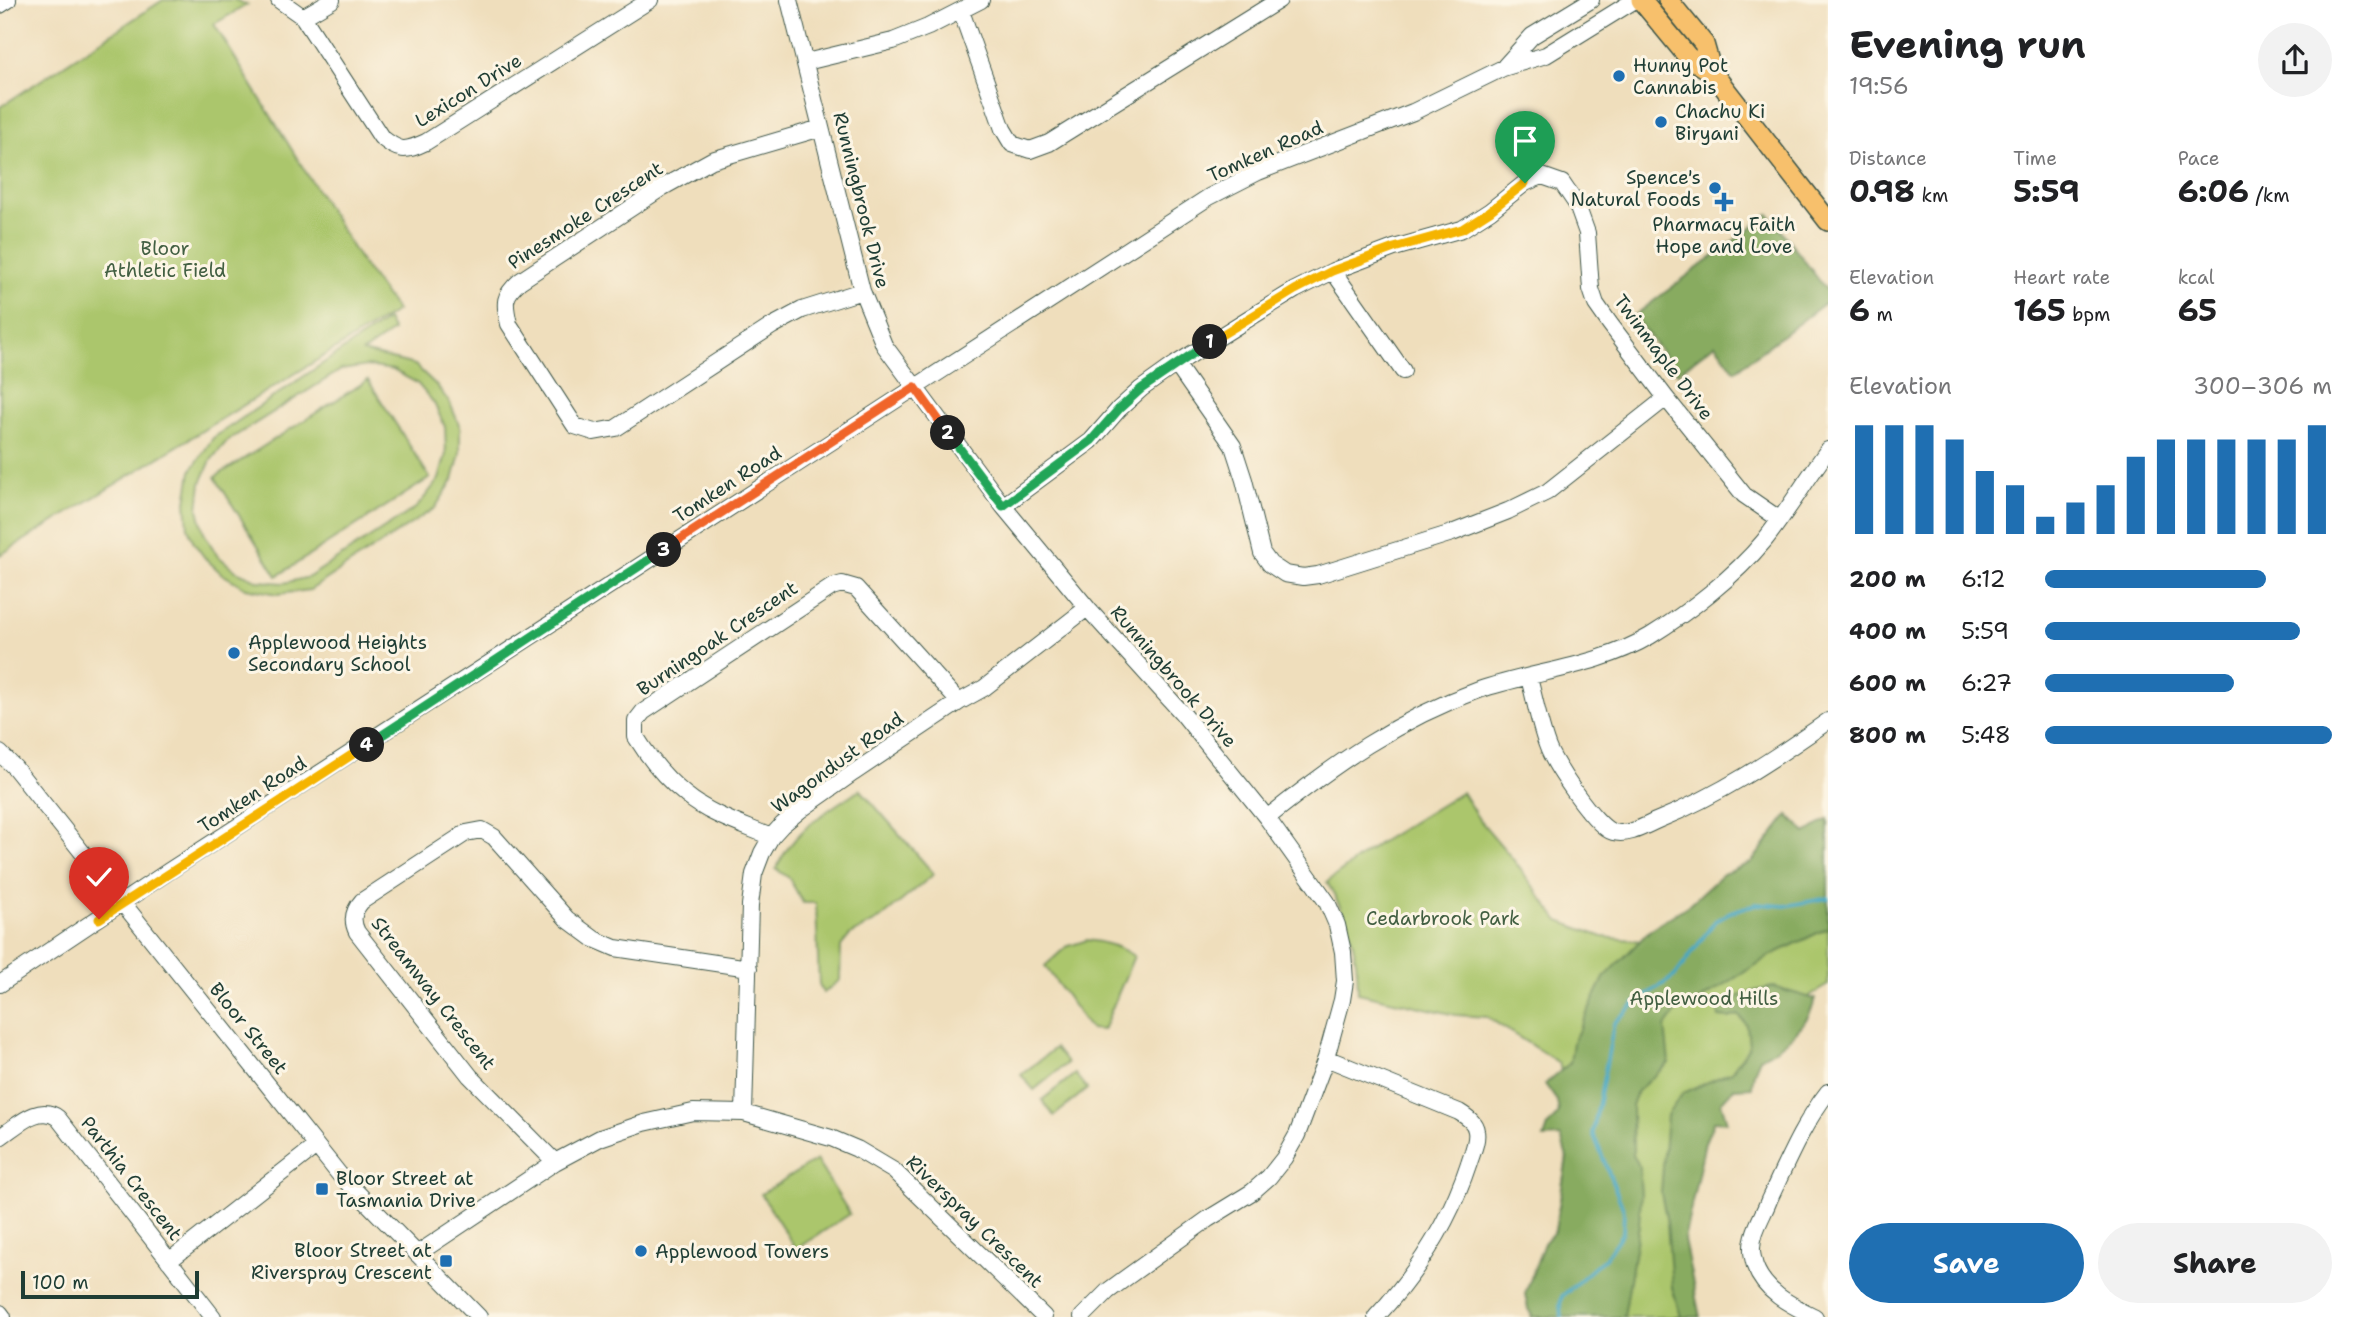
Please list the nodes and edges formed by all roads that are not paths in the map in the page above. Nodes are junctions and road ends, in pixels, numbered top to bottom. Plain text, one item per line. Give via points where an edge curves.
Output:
1 (8, 0) edge
2 (279, 0) edge
3 (332, 0) edge
4 (789, 0) edge
5 (981, 0) edge
6 (1279, 0) edge
7 (1591, 0) edge
8 (1636, 0) edge
9 (1641, 0) edge
10 (1668, 0) edge
11 (639, 2) edge
12 (0, 5) edge
13 (961, 11) junction
14 (303, 17) junction
15 (806, 62) junction
16 (1503, 68) junction
17 (1712, 72) junction
18 (821, 128) junction
19 (1828, 221) edge
20 (1332, 271) junction
21 (862, 291) junction
22 (1176, 364) junction
23 (1403, 371) dead end
24 (915, 387) junction
25 (1666, 398) junction
26 (1827, 453) edge
27 (1003, 506) junction
28 (1779, 519) junction
29 (1087, 608) junction
30 (1529, 678) junction
31 (959, 702) junction
32 (1828, 722) edge
33 (0, 752) edge
34 (1267, 818) junction
35 (771, 837) junction
36 (122, 902) junction
37 (750, 968) junction
38 (0, 984) edge
39 (1326, 1058) junction
40 (1828, 1092) edge
41 (744, 1112) junction
42 (0, 1137) edge
43 (316, 1146) junction
44 (555, 1162) junction
45 (417, 1254) junction
46 (169, 1261) junction
47 (213, 1317) edge
48 (479, 1317) edge
49 (1044, 1317) edge
50 (1082, 1317) edge
51 (1376, 1317) edge
52 (1815, 1317) edge

1 - 12 street
2 - 14 street, Lexicon Drive
3 - 14 street
4 - 15 street, Runningbrook Drive
5 - 13 street
6 - 13 street via 1049,143 1030,150 1012,144 1003,129
7 - 16 street, Tomken Road via 1532,36
8 - 16 street, Tomken Road via 1546,55
9 - 17 main road via 1688,57
10 - 17 main road via 1704,44
11 - 14 street, Lexicon Drive via 406,151 381,137
13 - 15 street via 893,41
15 - 18 street, Runningbrook Drive
16 - 24 street, Tomken Road via 1413,113 1258,172 1209,197
17 - 19 main road
18 - 21 street, Runningbrook Drive
18 - 21 street, Pinesmoke Crescent via 712,160 663,187 520,281 509,291 505,305 509,324 575,426 594,432 616,428 782,320
20 - 22 street, Twinmaple Drive
20 - 23 street
20 - 25 street, Twinmaple Drive via 1462,229 1534,178 1557,179 1583,219 1597,304
21 - 24 street, Runningbrook Drive via 884,345
22 - 25 street via 1233,446 1262,553 1285,574 1303,577 1452,533 1547,492
22 - 27 street, Twinmaple Drive via 1141,389 1091,441
24 - 27 street, Runningbrook Drive
24 - 36 street, Tomken Road
25 - 28 street, Twinmaple Drive via 1744,495
26 - 28 street
27 - 29 street, Runningbrook Drive
28 - 30 street via 1739,567 1649,636 1609,654
29 - 31 street, Wagondust Road via 984,688
29 - 34 street, Runningbrook Drive via 1183,714
30 - 32 street via 1547,747 1588,809 1611,832 1626,834 1691,807 1763,767
30 - 34 street via 1481,690 1397,727 1360,747
31 - 35 street, Wagondust Road via 799,811
31 - 35 street, Burningoak Crescent via 856,588 842,584 643,712 636,722 636,737 666,776 717,814
33 - 36 street, Bloor Street
34 - 39 street, Runningbrook Drive via 1328,902 1337,925 1345,981
35 - 37 street, Wagondust Road via 752,887
36 - 38 street, Tomken Road
36 - 43 street, Bloor Street
37 - 41 street, Wagondust Road
37 - 44 street, Streamway Crescent via 615,948 594,939 567,919 494,837 482,830 466,833 362,901 353,918 357,932 470,1076
39 - 50 street, Runningbrook Drive via 1297,1135 1269,1177 1108,1291
39 - 51 street via 1459,1112 1476,1131 1462,1185 1446,1221 1426,1255
40 - 52 street via 1796,1142 1755,1231 1752,1251 1762,1279 1776,1295
41 - 44 street, Riverspray Crescent via 693,1112 644,1123 600,1138
41 - 49 street, Riverspray Crescent via 831,1138 894,1171
42 - 46 street, Parthia Crescent via 32,1115 53,1114
43 - 45 street, Bloor Street
43 - 46 street
44 - 45 street, Riverspray Crescent
45 - 48 street, Bloor Street
46 - 47 street, Parthia Crescent

